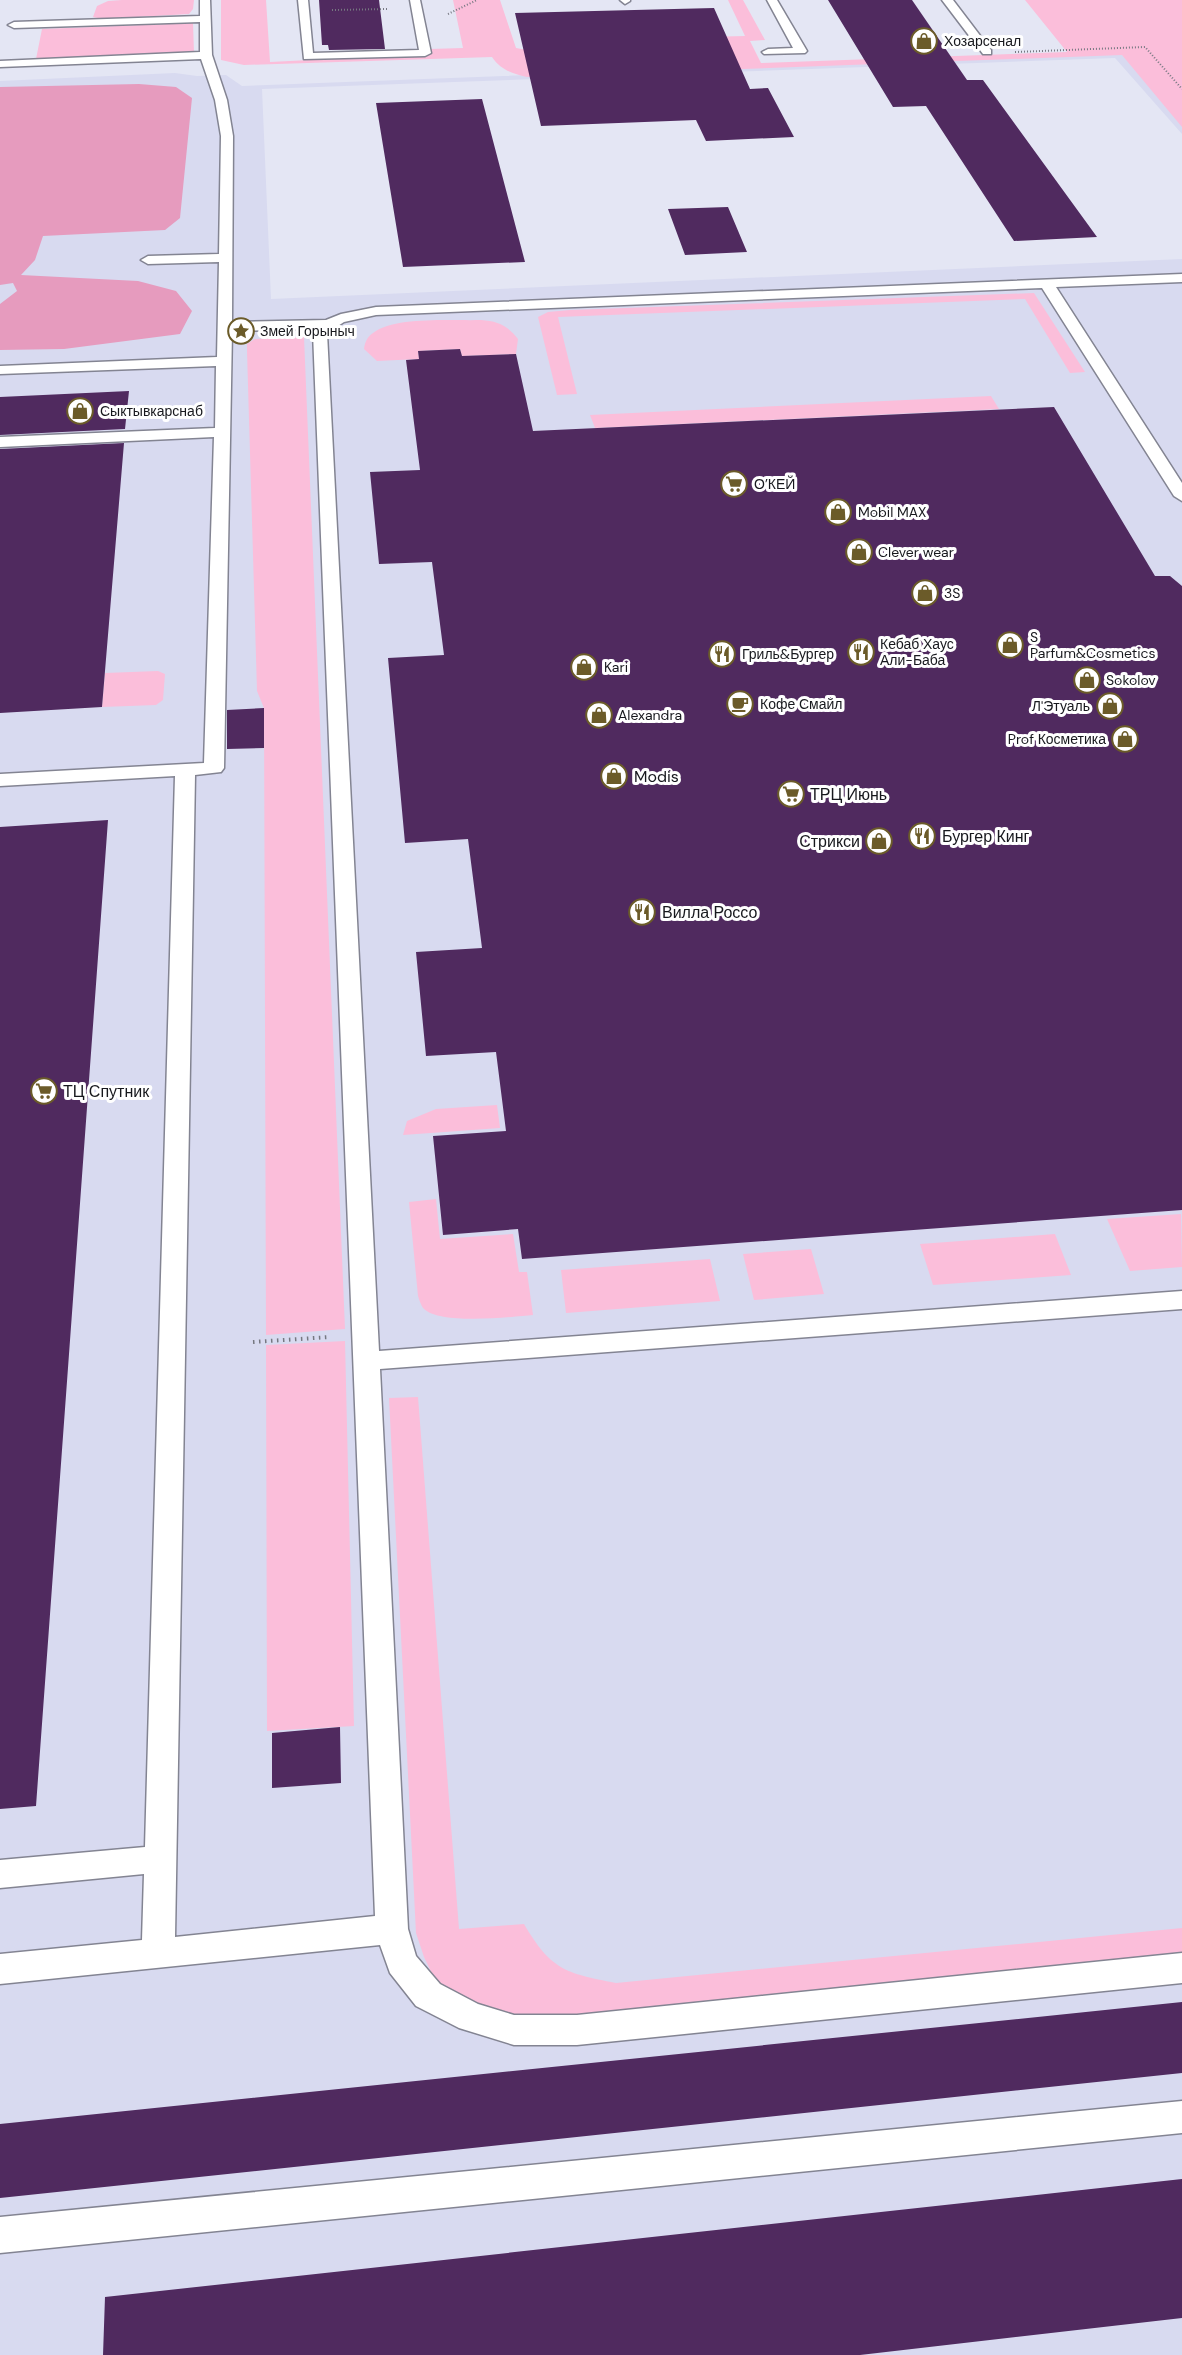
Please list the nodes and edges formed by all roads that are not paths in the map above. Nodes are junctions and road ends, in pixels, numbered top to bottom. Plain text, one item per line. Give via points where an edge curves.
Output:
1 (205, 0) edge
2 (772, 0) edge
3 (947, 0) edge
4 (415, 4) edge
5 (304, 6) edge
6 (205, 19) junction
7 (14, 25) dead end
8 (768, 52) dead end
9 (987, 52) road end
10 (206, 55) junction
11 (0, 64) edge
12 (226, 258) junction
13 (148, 260) dead end
14 (1182, 278) edge
15 (1046, 284) junction
16 (327, 324) junction
17 (225, 327) junction
18 (224, 361) junction
19 (0, 370) edge
20 (222, 432) junction
21 (0, 442) edge
22 (1182, 496) edge
23 (185, 770) junction
24 (0, 780) edge
25 (1182, 1300) edge
26 (366, 1361) junction
27 (161, 1859) junction
28 (0, 1874) edge
29 (392, 1929) junction
30 (158, 1954) junction
31 (1182, 1968) edge
32 (0, 1969) edge
33 (1182, 2117) edge
34 (0, 2235) edge

1 - 6 lane
2 - 8 lane via 801,51
3 - 9 lane
4 - 5 lane via 425,53 308,57
6 - 7 lane
6 - 10 lane
10 - 11 lane
10 - 12 lane via 227,136
12 - 13 lane
12 - 17 lane
14 - 15 lane
15 - 16 lane via 376,311
15 - 22 lane via 1062,299
16 - 17 lane
16 - 26 lane via 320,332
17 - 18 lane
18 - 19 lane
18 - 20 lane
20 - 21 lane
20 - 23 lane via 214,768
23 - 24 lane
23 - 27 lane
25 - 26 lane
26 - 29 lane
27 - 28 lane
27 - 30 lane
29 - 30 lane
29 - 31 lane via 402,1963 428,1995 471,2016 513,2030 577,2030
30 - 32 lane
33 - 34 lane

